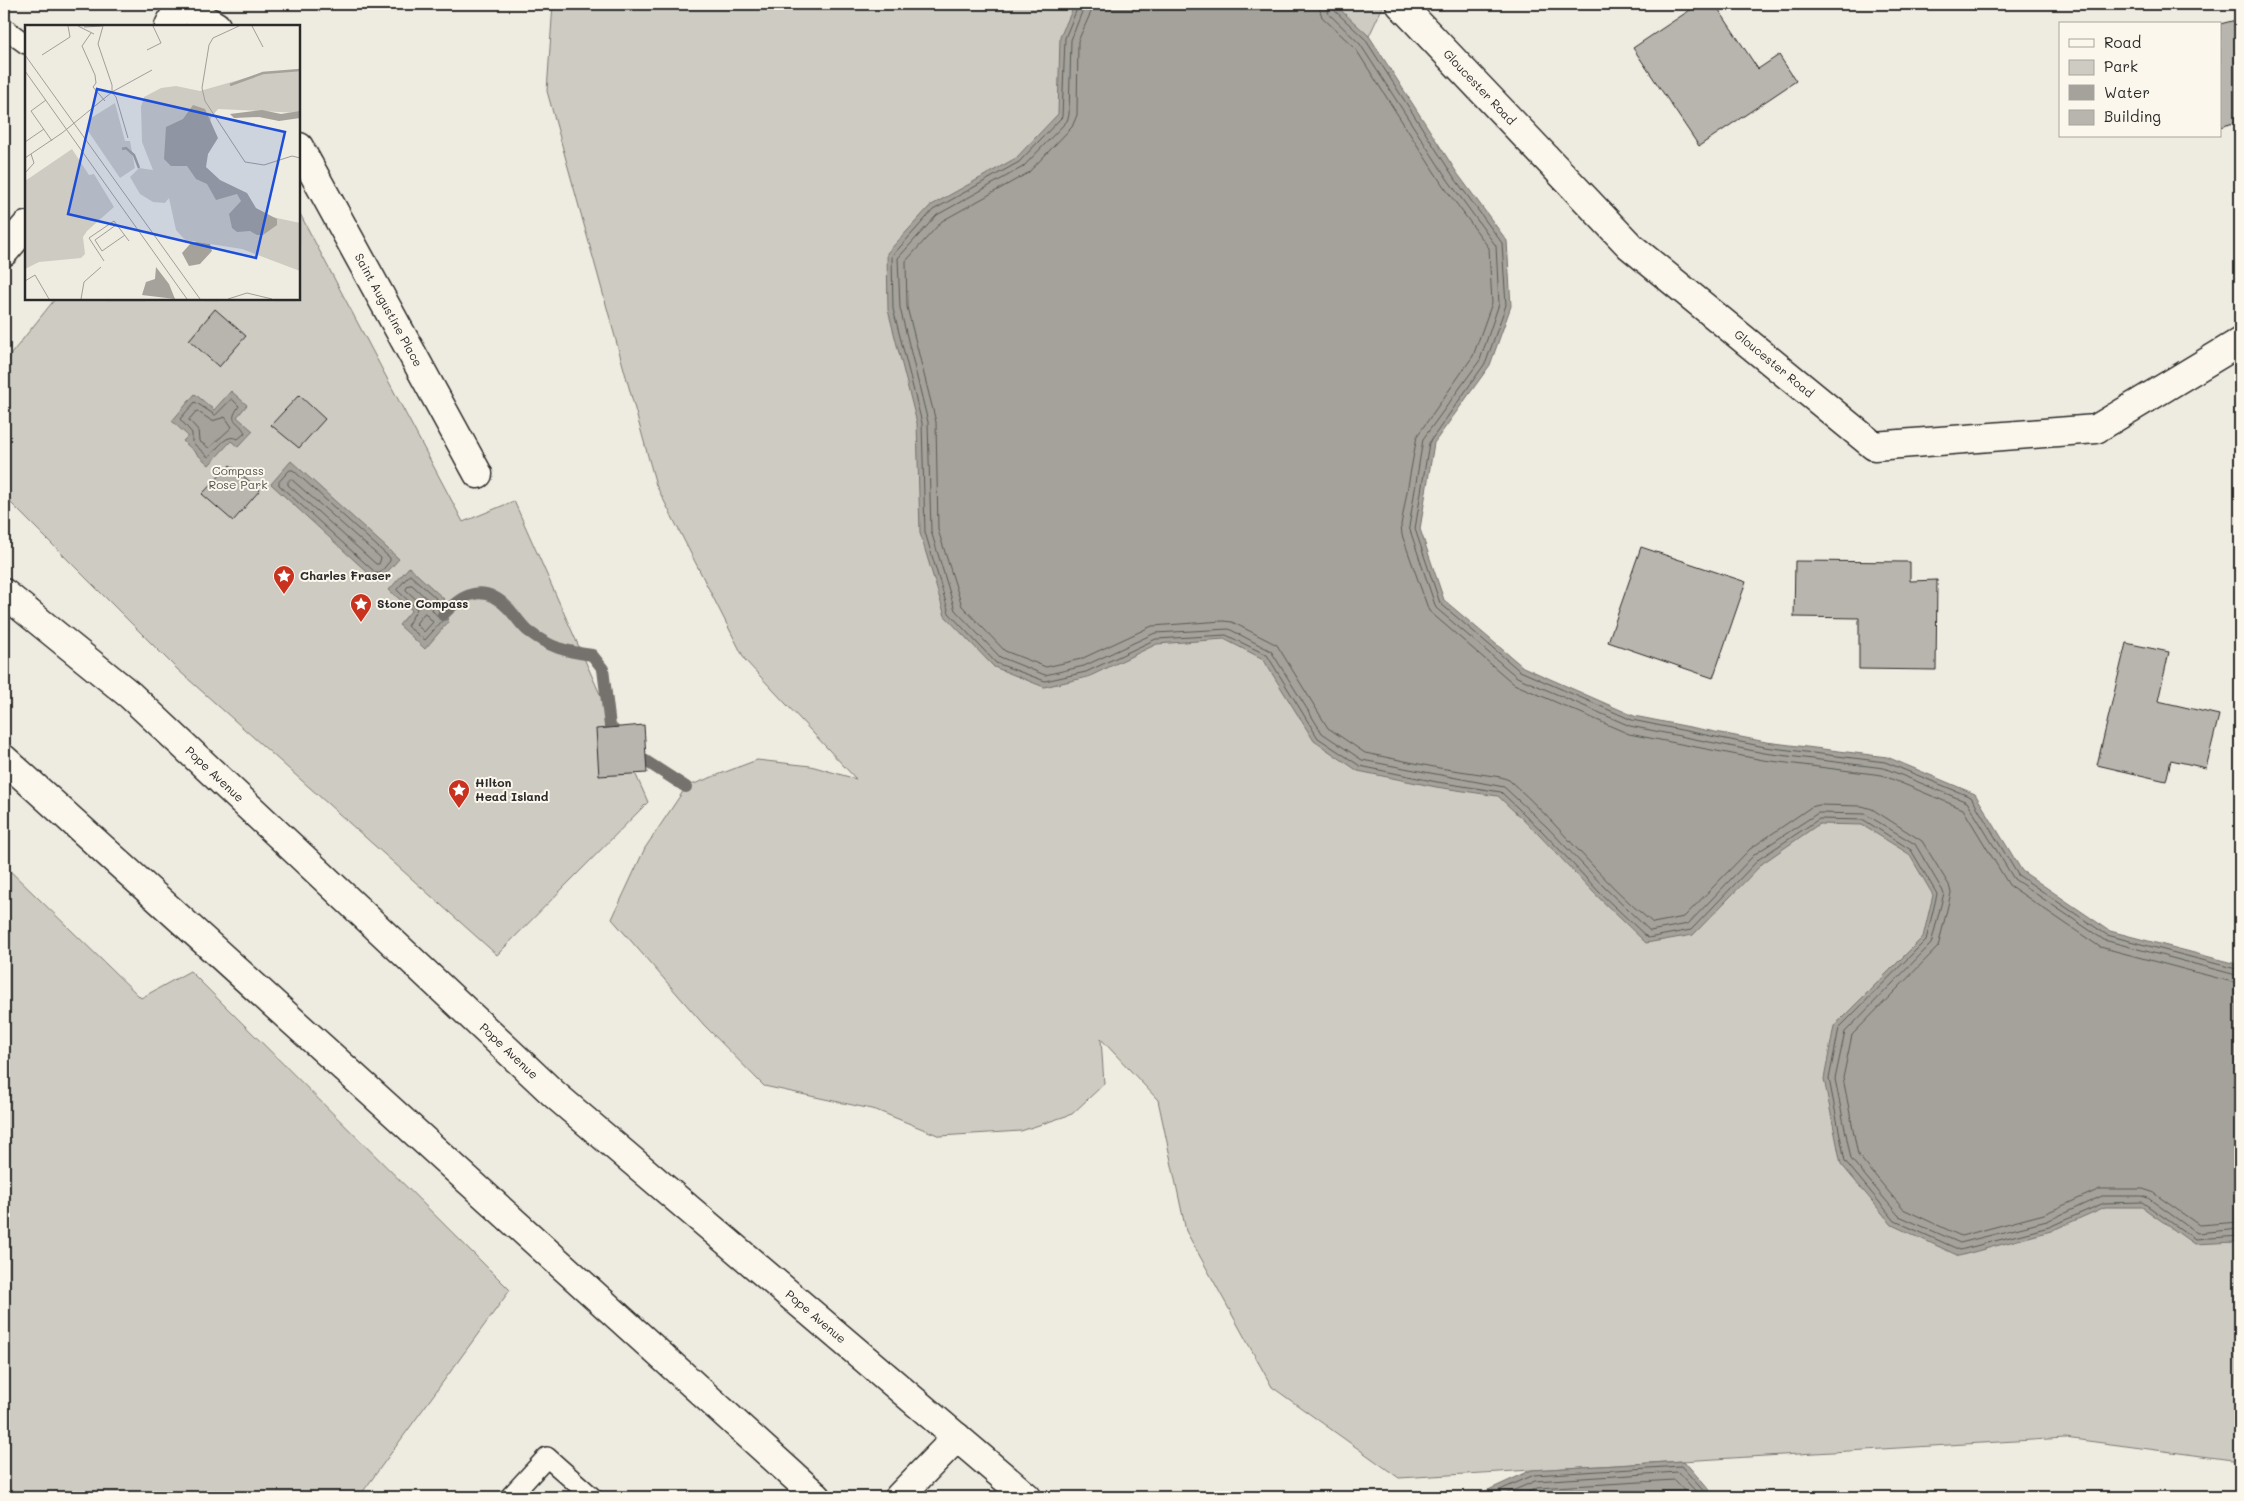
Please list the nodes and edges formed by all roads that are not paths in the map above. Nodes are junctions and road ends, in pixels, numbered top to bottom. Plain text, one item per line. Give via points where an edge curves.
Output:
1 (1400, 4) edge
2 (178, 10) edge
3 (214, 25) edge
4 (4, 28) edge
5 (25, 43) edge
6 (300, 149) edge
7 (25, 227) edge
8 (4, 252) edge
9 (2240, 342) edge
10 (478, 474) dead end
11 (4, 593) edge
12 (4, 759) edge
13 (958, 1437) junction
14 (581, 1494) edge
15 (510, 1497) edge
16 (817, 1497) edge
17 (899, 1497) edge
18 (1027, 1497) edge

1 - 9 main road, Gloucester Road via 1630,246 1874,446 2096,429
2 - 3 main road
4 - 5 lane
6 - 10 main road, Saint Augustine Place
7 - 8 main road
11 - 13 main road, Pope Avenue via 130,695 554,1094
12 - 16 main road
13 - 17 main road
13 - 18 main road, Pope Avenue
14 - 15 lane via 547,1457

